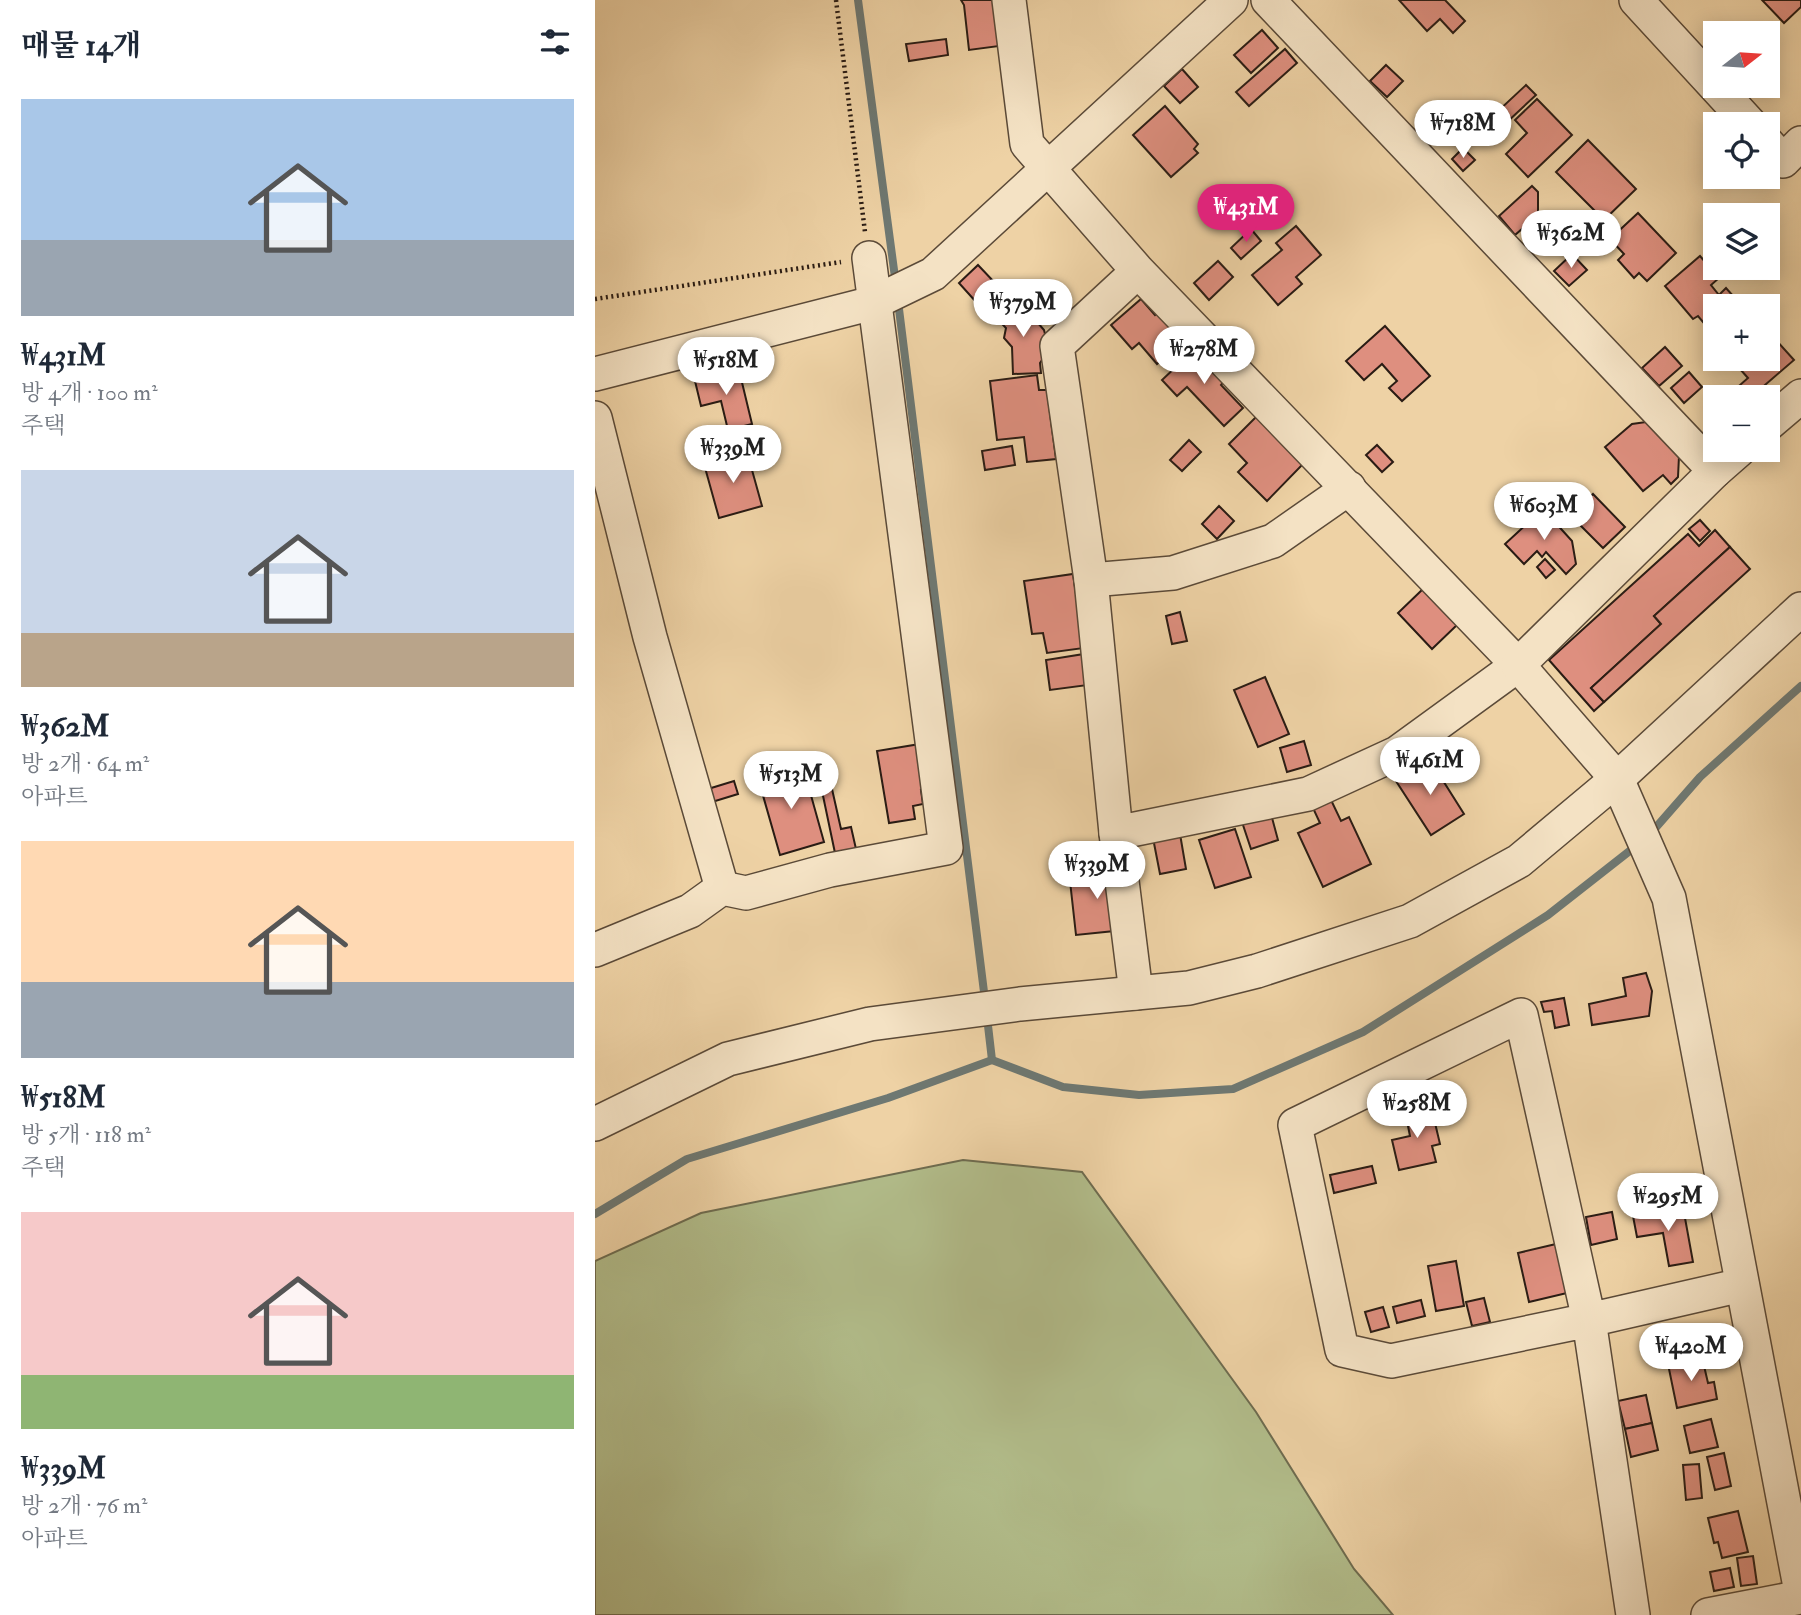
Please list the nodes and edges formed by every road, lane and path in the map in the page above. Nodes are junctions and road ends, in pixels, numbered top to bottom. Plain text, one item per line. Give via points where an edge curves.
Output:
1 (836, 0) edge
2 (1009, 0) edge
3 (1231, 0) edge
4 (1268, 0) edge
5 (1636, 0) edge
6 (1739, 112) edge
7 (1048, 169) junction
8 (869, 258) junction
9 (1138, 271) junction
10 (595, 299) edge
11 (873, 303) junction
12 (595, 374) edge
13 (1801, 397) edge
14 (1780, 414) edge
15 (595, 418) edge
16 (1703, 436) edge
17 (1725, 462) edge
18 (1349, 488) junction
19 (1091, 580) junction
20 (1801, 609) edge
21 (1518, 665) junction
22 (1623, 790) junction
23 (1116, 833) junction
24 (722, 888) junction
25 (595, 950) edge
26 (1136, 993) junction
27 (595, 1124) edge
28 (1742, 1285) junction
29 (1589, 1320) junction
30 (1801, 1591) edge
31 (1801, 1597) edge
32 (1633, 1615) edge
33 (1708, 1615) edge

1 - 8 path
2 - 7 street via 1027,144
3 - 7 street
4 - 16 street
5 - 6 street
7 - 9 street
7 - 11 street via 933,274
8 - 10 path
8 - 11 street
9 - 18 street
9 - 19 street via 1057,346
11 - 12 street
11 - 24 street via 946,848 830,870 746,893
13 - 14 street
15 - 24 street via 650,637
17 - 21 street
18 - 19 street via 1273,541 1173,573
18 - 21 street
19 - 23 street
20 - 22 street
21 - 22 street
21 - 23 street via 1397,753 1308,794
22 - 26 street via 1519,861 1410,921 1257,971 1189,988
22 - 28 street via 1669,898
23 - 26 street
24 - 25 street via 690,911
26 - 27 street via 870,1024 728,1059
28 - 29 street
28 - 30 street
29 - 29 street via 1521,1015 1295,1125 1342,1350 1391,1360
29 - 32 street
31 - 33 street

